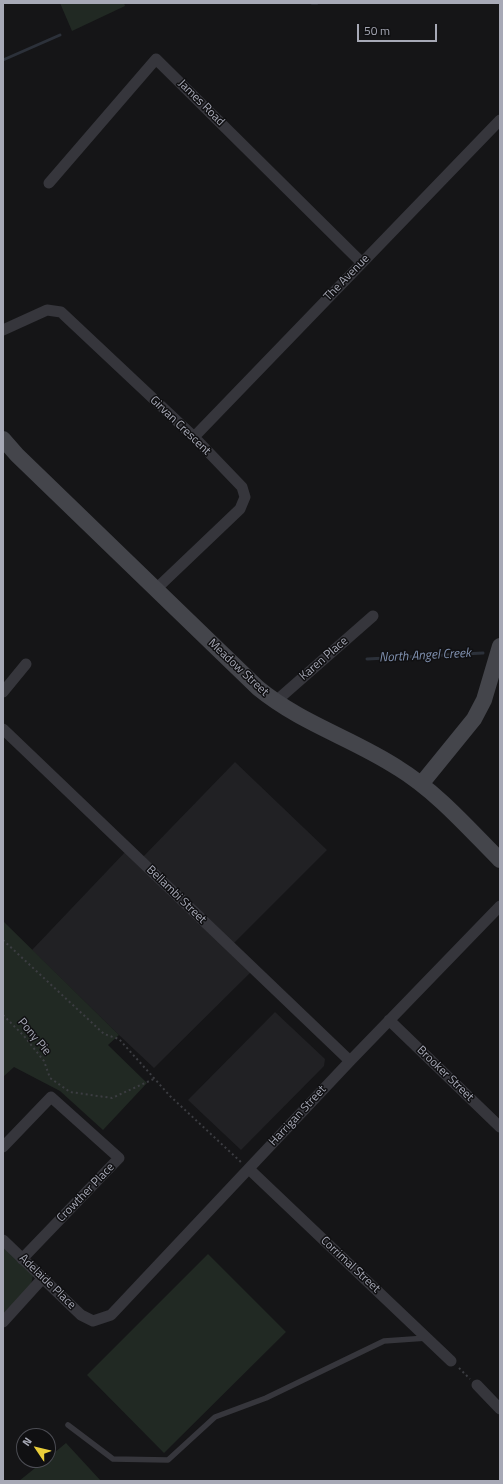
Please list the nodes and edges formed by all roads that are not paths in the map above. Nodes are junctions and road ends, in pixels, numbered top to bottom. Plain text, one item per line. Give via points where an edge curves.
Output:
1 (500, 120) edge
2 (49, 183) dead end
3 (362, 263) junction
4 (3, 330) edge
5 (194, 437) junction
6 (3, 439) edge
7 (156, 590) junction
8 (373, 616) dead end
9 (500, 646) edge
10 (26, 664) dead end
11 (3, 692) edge
12 (275, 702) junction
13 (3, 729) edge
14 (422, 783) junction
15 (500, 860) edge
16 (500, 906) edge
17 (389, 1020) junction
18 (350, 1061) junction
19 (500, 1127) edge
20 (3, 1147) edge
21 (249, 1169) junction
22 (3, 1240) edge
23 (22, 1259) junction
24 (42, 1279) junction
25 (93, 1321) joint
26 (3, 1322) edge
27 (427, 1338) junction
28 (451, 1361) road end
29 (477, 1385) road end
30 (500, 1409) edge
31 (68, 1425) dead end

1 - 3 street, The Avenue
2 - 3 street, James Road via 156,59
3 - 5 street, The Avenue
4 - 5 street, Girvan Crescent via 47,310 60,312
5 - 7 street, Girvan Crescent via 242,487 245,497 240,509
6 - 7 street, Meadow Street
7 - 12 street, Meadow Street
8 - 12 street, Karen Place
9 - 14 street via 484,700 474,719 434,765
10 - 11 street
12 - 14 street, Meadow Street via 304,720 384,759
13 - 18 street, Bellambi Street
14 - 15 street, Meadow Street
16 - 17 street, Harrigan Street
17 - 18 street, Harrigan Street
17 - 19 street, Brooker Street
18 - 21 street, Harrigan Street
20 - 23 street, Crowther Place via 52,1097 119,1158
21 - 25 street, Harrigan Street via 112,1315
21 - 27 street, Corrimal Street
22 - 23 street, Adelaide Place
23 - 24 street, Adelaide Place
24 - 25 street, Adelaide Place via 81,1315
24 - 26 street
27 - 28 street, Corrimal Street
27 - 31 lane via 384,1341 266,1398 215,1416 168,1460 113,1459
29 - 30 street

